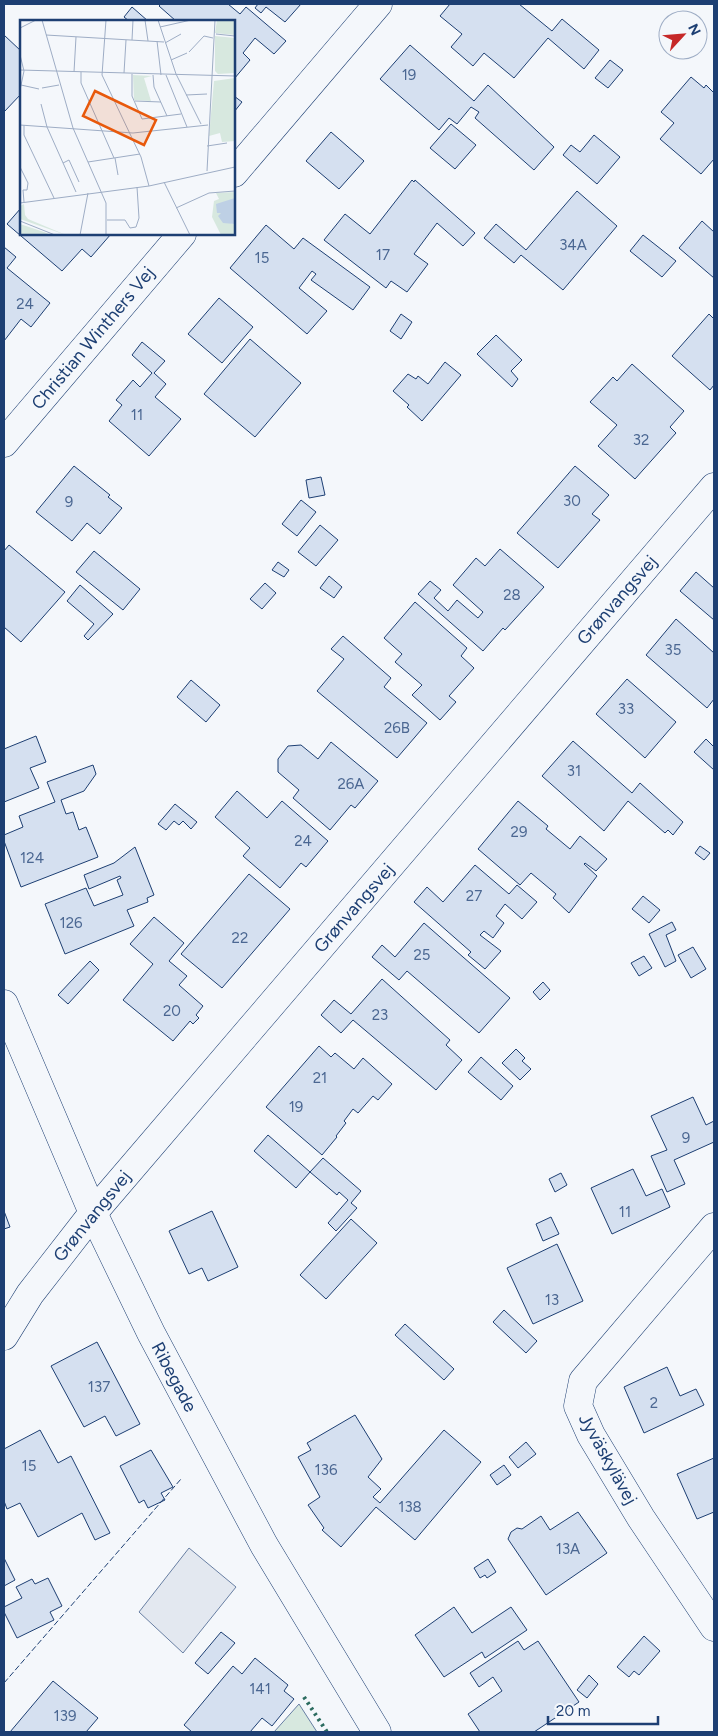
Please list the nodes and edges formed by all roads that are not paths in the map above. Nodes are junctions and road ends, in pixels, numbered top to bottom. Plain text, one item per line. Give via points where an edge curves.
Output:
1 (378, 4) edge
2 (235, 172) edge
3 (181, 235) edge
4 (4, 443) edge
5 (714, 487) edge
6 (4, 1004) edge
7 (93, 1213) junction
8 (714, 1227) edge
9 (4, 1336) edge
10 (714, 1627) edge
11 (377, 1732) edge

1 - 2 street
3 - 4 street, Christian Winthers Vej
5 - 7 street, Grønvangsvej
6 - 7 street, Ribegade
7 - 9 street, Grønvangsvej via 30,1294
7 - 11 street, Ribegade via 151,1333 264,1545
8 - 10 street, Jyväskylävej via 583,1381 578,1406 591,1435 641,1518

